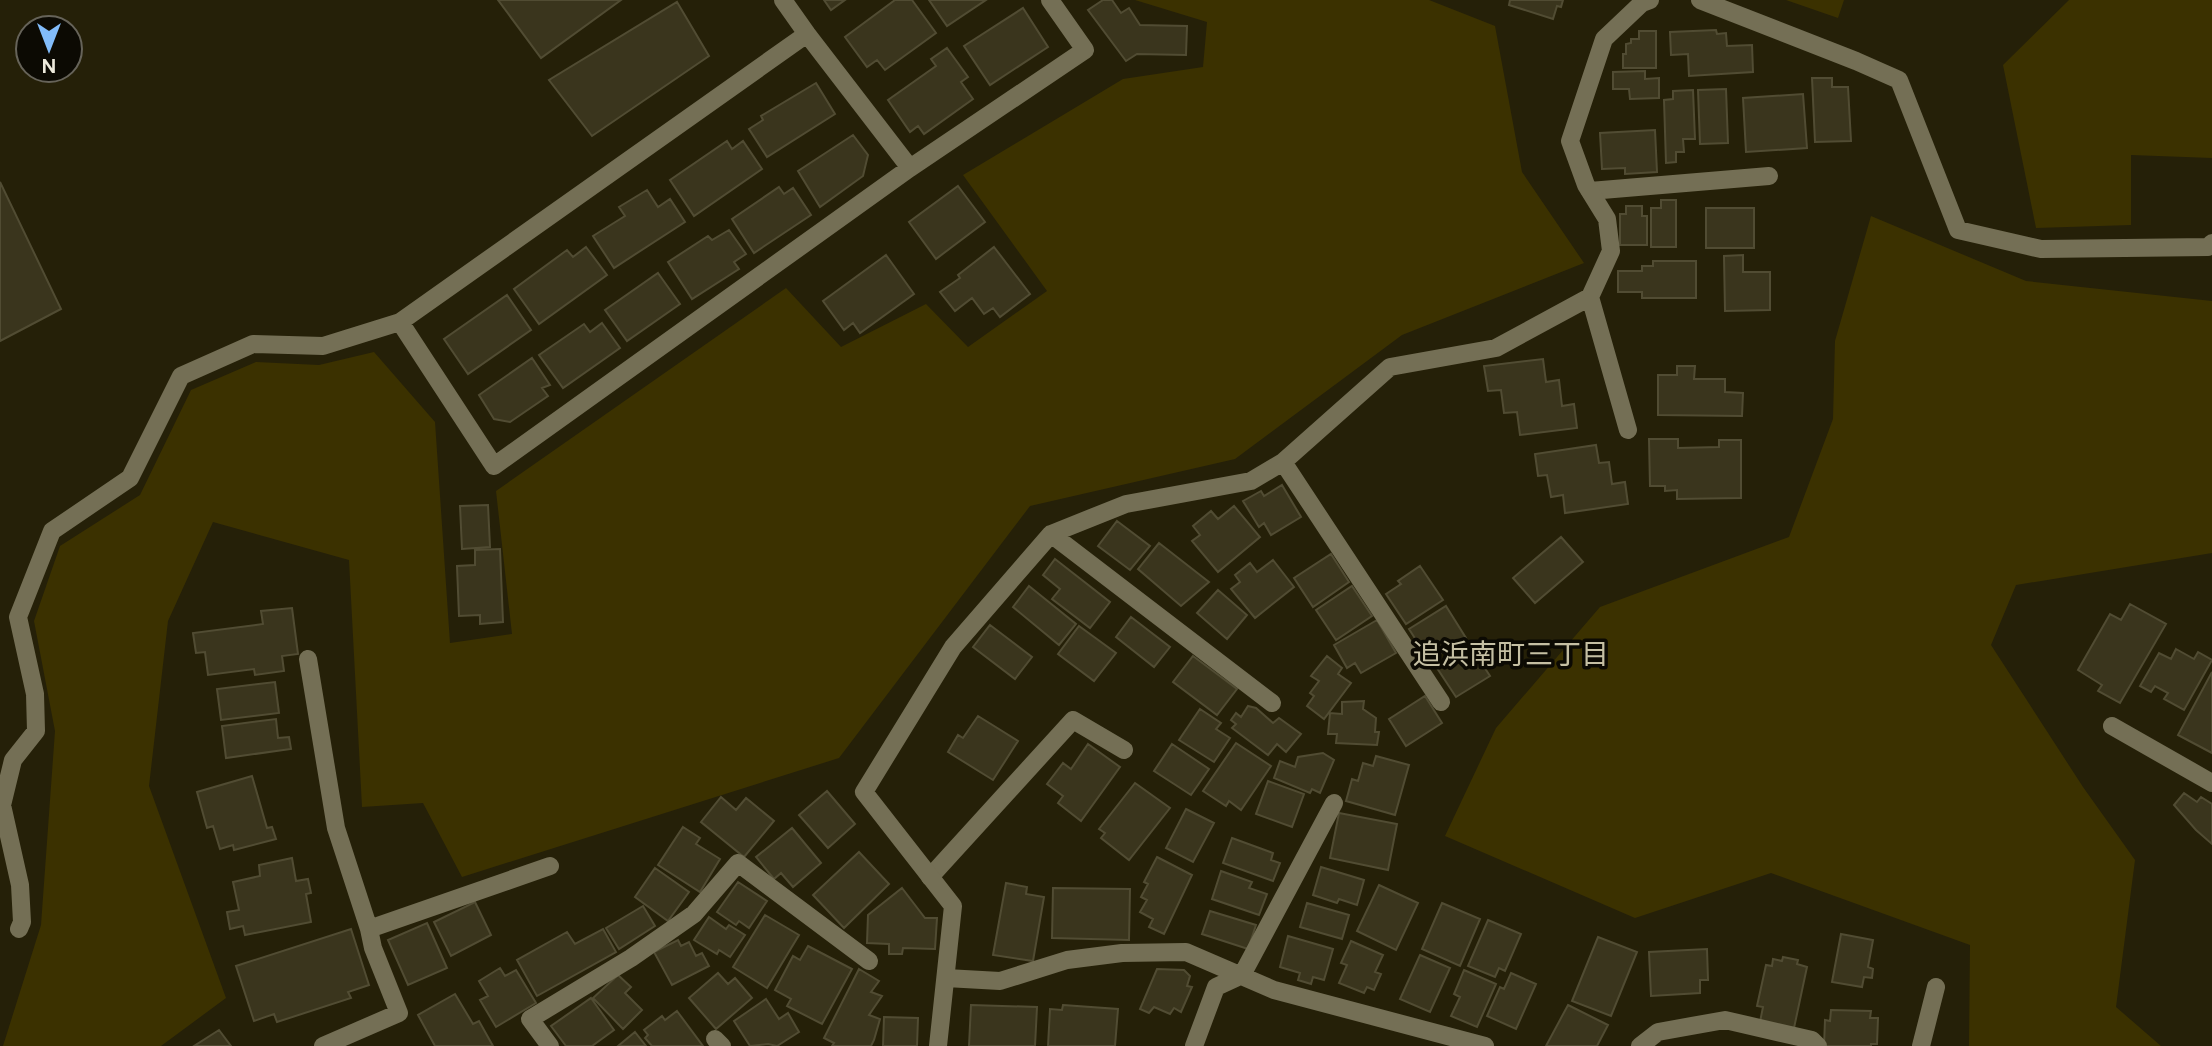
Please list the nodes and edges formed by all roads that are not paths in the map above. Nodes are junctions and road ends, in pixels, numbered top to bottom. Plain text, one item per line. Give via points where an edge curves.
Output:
1 (783, 0) edge
2 (1050, 0) edge
3 (1650, 0) edge
4 (1700, 0) edge
5 (807, 34) junction
6 (910, 168) junction
7 (1769, 176) dead end
8 (1590, 191) junction
9 (2212, 243) edge
10 (1590, 297) junction
11 (400, 322) junction
12 (1628, 430) dead end
13 (1283, 462) junction
14 (1051, 534) junction
15 (308, 659) dead end
16 (1441, 702) dead end
17 (1272, 703) dead end
18 (2112, 726) dead end
19 (1124, 750) dead end
20 (2212, 783) edge
21 (1334, 803) dead end
22 (550, 866) dead end
23 (930, 877) junction
24 (19, 929) dead end
25 (369, 929) junction
26 (869, 961) dead end
27 (1242, 975) junction
28 (946, 978) junction
29 (1936, 987) dead end
30 (323, 1046) edge
31 (550, 1046) edge
32 (938, 1046) edge
33 (1194, 1046) edge
34 (1485, 1046) edge
35 (1640, 1046) edge
36 (1818, 1046) edge
37 (1921, 1046) edge

1 - 5 street
2 - 6 street via 1085,50
3 - 8 street via 1604,39 1574,128 1570,141
4 - 9 street via 1899,80 1958,229 2040,249 2208,247
5 - 6 street
5 - 11 street
6 - 11 street via 494,466
7 - 8 street
8 - 10 street via 1607,219 1611,251
10 - 12 street
10 - 13 street via 1496,348 1390,367
11 - 24 street via 323,346 253,344 181,376 130,478 52,531 18,617 35,694 36,730 13,760 2,806 20,885
13 - 14 street via 1251,481 1126,505
13 - 16 street
14 - 17 street
14 - 23 street via 953,646 864,792
15 - 25 street via 336,828
18 - 20 street
19 - 23 street via 1073,720
21 - 27 street
22 - 25 street
23 - 28 street via 953,906
25 - 30 street via 399,1013
26 - 31 street via 738,863 694,914 530,1019
27 - 28 street via 1186,952 1067,960 1000,981
27 - 33 street via 1216,987
27 - 34 street via 1274,990
28 - 32 street
29 - 37 street
35 - 36 street via 1658,1031 1725,1020 1812,1040

